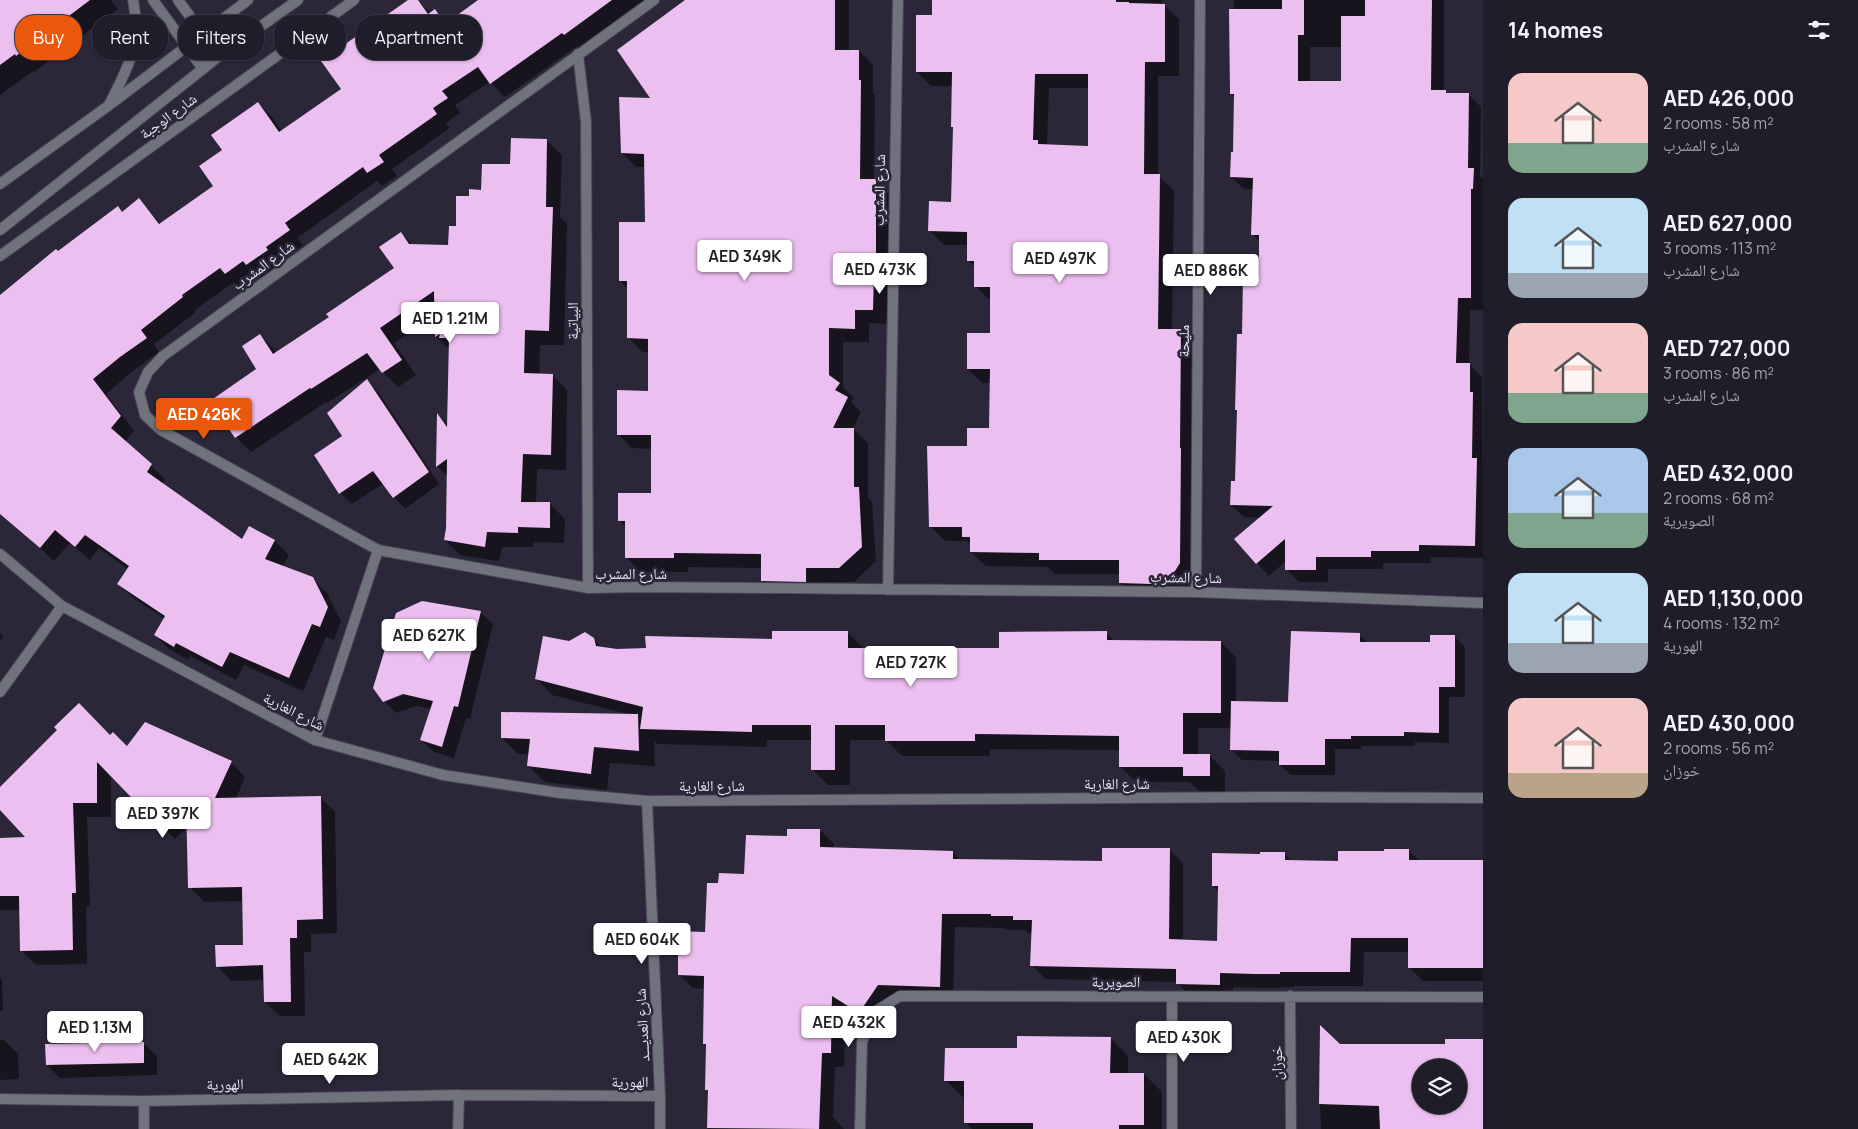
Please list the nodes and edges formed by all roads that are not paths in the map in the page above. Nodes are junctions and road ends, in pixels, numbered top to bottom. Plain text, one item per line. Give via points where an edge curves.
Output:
1 (133, 0) edge
2 (152, 0) edge
3 (178, 0) edge
4 (248, 0) edge
5 (298, 0) edge
6 (354, 0) edge
7 (654, 0) edge
8 (898, 0) edge
9 (1200, 0) edge
10 (188, 15) edge
11 (228, 15) edge
12 (264, 24) edge
13 (178, 34) edge
14 (178, 53) edge
15 (578, 54) junction
16 (197, 60) edge
17 (214, 60) edge
18 (203, 69) junction
19 (108, 106) junction
20 (0, 184) edge
21 (0, 230) edge
22 (0, 256) edge
23 (378, 550) junction
24 (0, 554) edge
25 (588, 588) junction
26 (888, 590) junction
27 (1196, 592) junction
28 (1483, 604) edge
29 (62, 606) junction
30 (0, 692) edge
31 (315, 740) junction
32 (1483, 798) edge
33 (647, 801) junction
34 (1290, 996) junction
35 (1172, 997) junction
36 (1483, 997) edge
37 (459, 1095) junction
38 (660, 1096) junction
39 (0, 1099) edge
40 (144, 1101) junction
41 (144, 1129) edge
42 (458, 1129) edge
43 (660, 1129) edge
44 (860, 1129) edge
45 (1172, 1129) edge
46 (1291, 1129) edge

1 - 19 street via 136,38 133,55
2 - 13 street
3 - 10 street
4 - 11 street
5 - 12 street, شارع الوجبة
6 - 22 street, شارع الوجبة
7 - 15 street, شارع المشرب
8 - 26 street, شارع المشرب
9 - 27 street, مليحة
14 - 19 street
15 - 23 street, شارع المشرب via 164,356 148,372 139,392 145,415 161,430
15 - 25 street, البياتية via 586,122
16 - 18 street
17 - 18 street, شارع الوجبة
18 - 21 street, شارع الوجبة
19 - 20 street
23 - 25 street, شارع المشرب
23 - 31 street
24 - 29 street, شارع الغارية
25 - 26 street, شارع المشرب
26 - 27 street, شارع المشرب
27 - 28 street, شارع المشرب
29 - 30 street
29 - 31 street, شارع الغارية
31 - 33 street, شارع الغارية via 443,775 560,793
32 - 33 street, شارع الغارية
33 - 38 street, شارع العديـــد
34 - 35 street, الصويرية
34 - 36 street, الصويرية
34 - 46 street, خوزان
35 - 44 street, الصويرية via 900,996 873,1013 862,1042
35 - 45 street
37 - 38 street, الهورية
37 - 40 street, الهورية
37 - 42 street
38 - 43 street, شارع العديـــد
39 - 40 street, الهورية
40 - 41 street

